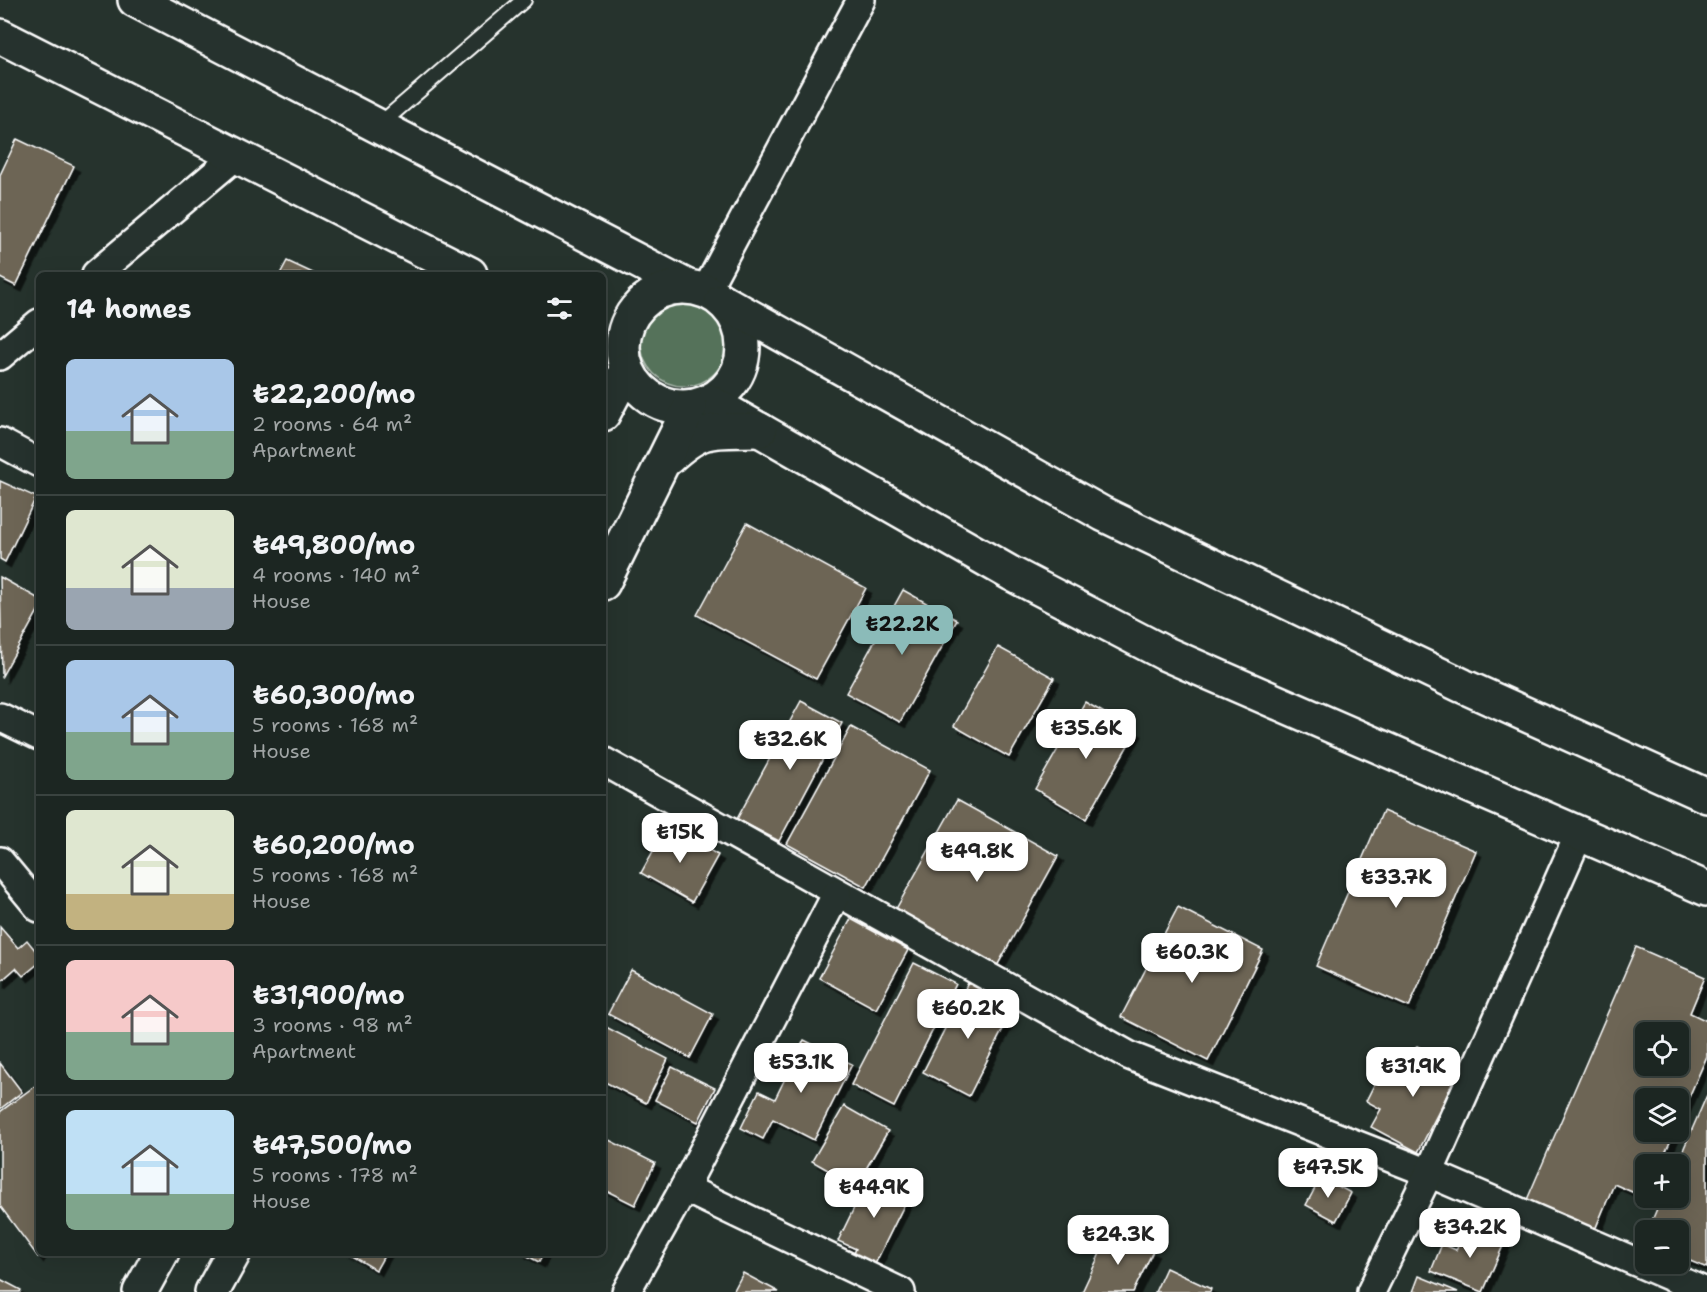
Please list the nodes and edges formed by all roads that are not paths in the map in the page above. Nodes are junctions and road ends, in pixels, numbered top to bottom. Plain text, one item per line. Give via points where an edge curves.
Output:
1 (135, 0) edge
2 (524, 0) edge
3 (861, 0) edge
4 (0, 36) edge
5 (378, 126) junction
6 (236, 156) junction
7 (98, 272) edge
8 (466, 272) edge
9 (705, 292) junction
10 (36, 326) edge
11 (617, 353) edge
12 (0, 356) edge
13 (606, 401) edge
14 (700, 404) junction
15 (760, 430) junction
16 (0, 442) edge
17 (36, 461) edge
18 (662, 464) junction
19 (606, 577) edge
20 (0, 717) edge
21 (36, 735) edge
22 (606, 763) edge
23 (1707, 796) edge
24 (1580, 832) junction
25 (0, 861) edge
26 (1707, 889) edge
27 (837, 893) junction
28 (36, 904) edge
29 (1429, 1173) junction
30 (684, 1188) junction
31 (160, 1256) edge
32 (232, 1256) edge
33 (140, 1292) edge
34 (212, 1292) edge
35 (626, 1292) edge
36 (901, 1292) edge
37 (1371, 1292) edge
38 (1706, 1292) edge

1 - 5 main road
2 - 5 lane
3 - 9 street
4 - 6 main road
5 - 9 main road
6 - 7 street
6 - 8 main road
9 - 11 main road via 657,293 633,312
9 - 14 main road via 735,316 742,335 743,355 737,374 725,390
9 - 23 main road via 1103,514 1453,681
10 - 12 street
11 - 13 main road
11 - 14 main road via 637,386 652,399 670,406
14 - 15 main road
14 - 18 main road
15 - 18 main road via 712,431 691,437
15 - 24 main road via 1012,574 1164,653
16 - 17 street
18 - 19 main road
20 - 21 street
22 - 27 street
24 - 26 main road
24 - 29 street
25 - 28 street
27 - 29 street via 1130,1056
27 - 30 street
29 - 37 street
29 - 38 street
30 - 35 street
30 - 36 street
31 - 33 main road
32 - 34 main road

